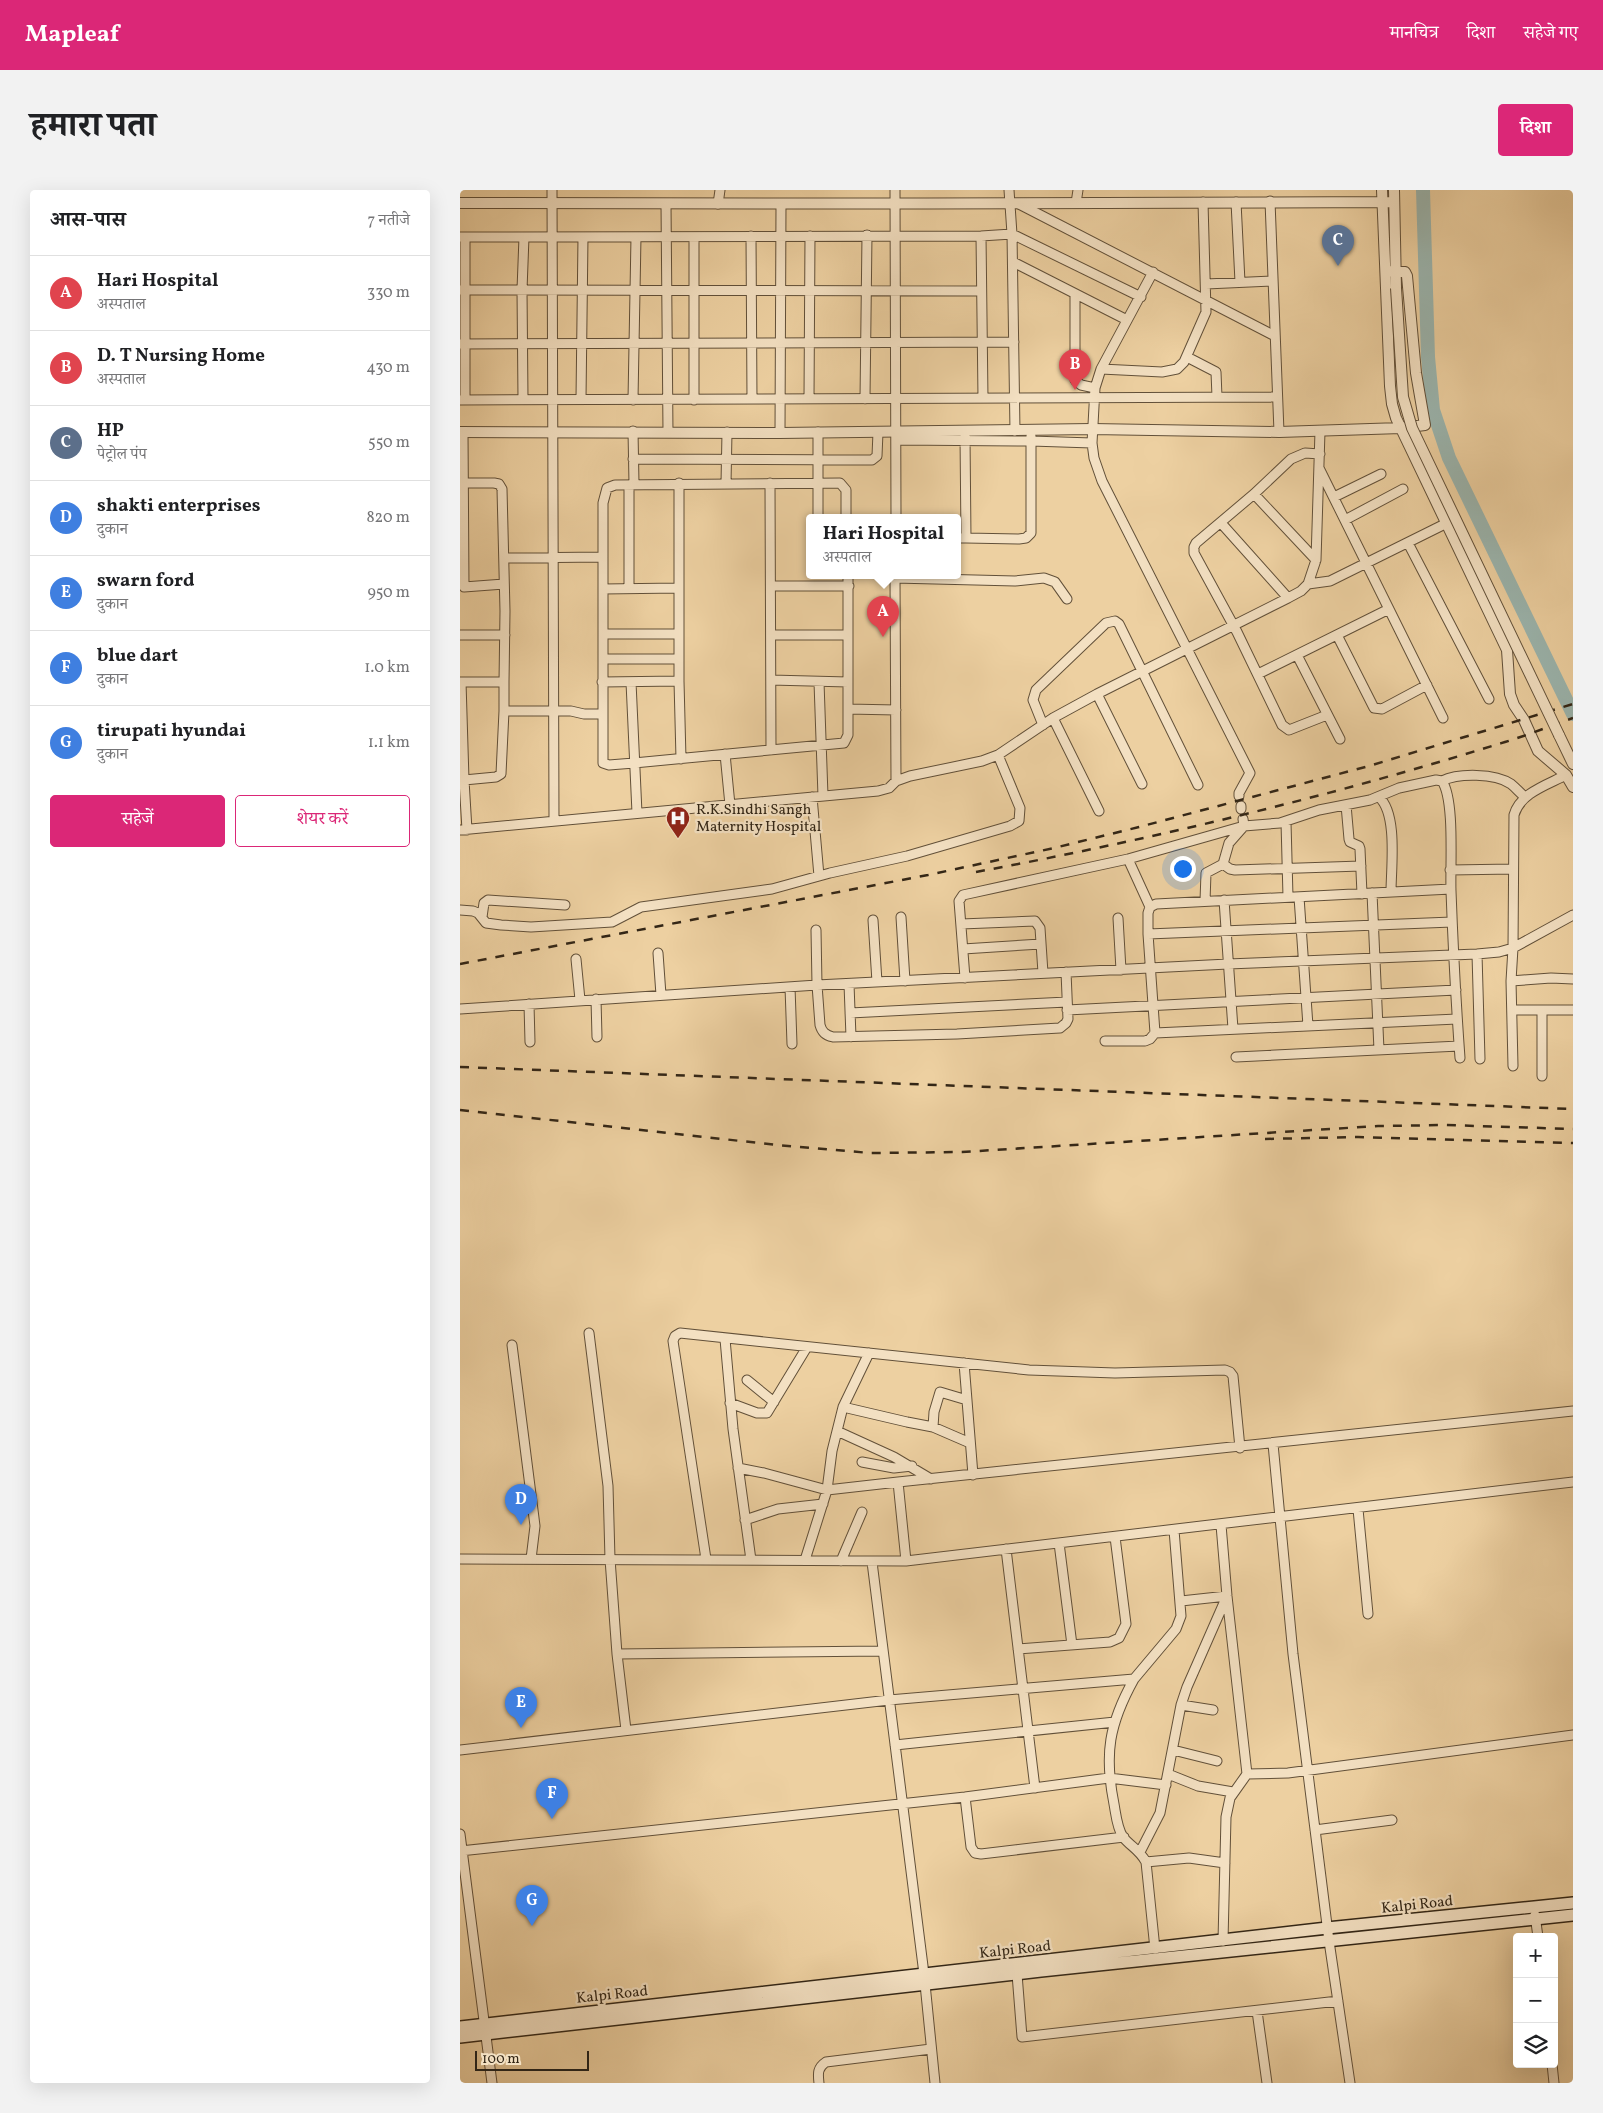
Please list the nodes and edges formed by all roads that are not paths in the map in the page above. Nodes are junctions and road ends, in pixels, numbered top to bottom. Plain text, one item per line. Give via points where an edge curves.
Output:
1 (552, 190) edge
2 (720, 190) edge
3 (895, 190) edge
4 (1009, 190) edge
5 (1078, 190) edge
6 (1382, 190) edge
7 (1394, 190) edge
8 (1270, 201) junction
9 (895, 202) junction
10 (1203, 202) junction
11 (1236, 202) junction
12 (1389, 202) junction
13 (460, 203) edge
14 (552, 203) junction
15 (1076, 203) junction
16 (666, 204) junction
17 (718, 204) junction
18 (1014, 204) junction
19 (781, 205) junction
20 (1012, 234) junction
21 (867, 235) junction
22 (895, 235) junction
23 (751, 236) junction
24 (781, 236) junction
25 (810, 236) junction
26 (981, 236) junction
27 (462, 237) edge
28 (524, 237) junction
29 (552, 237) junction
30 (583, 237) junction
31 (636, 237) junction
32 (667, 237) junction
33 (694, 237) junction
34 (1013, 262) junction
35 (1391, 271) junction
36 (1153, 272) junction
37 (1273, 281) junction
38 (1240, 282) junction
39 (1206, 284) junction
40 (552, 289) junction
41 (463, 290) edge
42 (522, 290) junction
43 (583, 290) junction
44 (636, 290) junction
45 (667, 291) junction
46 (695, 291) junction
47 (865, 291) junction
48 (895, 291) junction
49 (981, 291) junction
50 (751, 292) junction
51 (780, 292) junction
52 (811, 292) junction
53 (1075, 294) junction
54 (1141, 297) junction
55 (1206, 301) junction
56 (1127, 320) junction
57 (1275, 336) junction
58 (865, 342) junction
59 (896, 342) junction
60 (981, 342) junction
61 (1014, 342) junction
62 (780, 343) junction
63 (810, 343) junction
64 (463, 344) edge
65 (523, 344) junction
66 (634, 344) junction
67 (667, 344) junction
68 (693, 344) junction
69 (751, 344) junction
70 (552, 345) junction
71 (581, 345) junction
72 (1187, 357) junction
73 (1101, 370) junction
74 (1095, 388) junction
75 (1014, 397) junction
76 (1217, 397) junction
77 (1278, 397) junction
78 (752, 398) junction
79 (780, 398) junction
80 (809, 398) junction
81 (865, 398) junction
82 (982, 398) junction
83 (523, 399) junction
84 (553, 399) junction
85 (581, 399) junction
86 (896, 399) junction
87 (1094, 399) junction
88 (463, 400) edge
89 (633, 400) junction
90 (667, 400) junction
91 (694, 400) junction
92 (1401, 428) junction
93 (1092, 429) junction
94 (965, 430) junction
95 (1030, 430) junction
96 (552, 431) junction
97 (633, 431) junction
98 (1015, 431) junction
99 (1320, 431) junction
100 (462, 432) edge
101 (668, 432) junction
102 (727, 432) junction
103 (818, 432) junction
104 (878, 432) junction
105 (1279, 432) junction
106 (780, 433) junction
107 (897, 436) junction
108 (965, 441) junction
109 (1031, 441) junction
110 (1092, 443) junction
111 (1320, 454) junction
112 (633, 459) junction
113 (726, 459) junction
114 (818, 459) junction
115 (1319, 468) junction
116 (1380, 474) dead end
117 (818, 482) junction
118 (462, 483) edge
119 (679, 483) junction
120 (770, 483) junction
121 (631, 484) junction
122 (726, 484) junction
123 (1403, 488) dead end
124 (1254, 494) junction
125 (1334, 497) junction
126 (818, 514) edge
127 (846, 514) edge
128 (896, 514) edge
129 (1345, 520) junction
130 (1221, 523) junction
131 (1446, 523) junction
132 (961, 538) edge
133 (1408, 543) junction
134 (552, 557) junction
135 (603, 557) junction
136 (504, 558) junction
137 (1316, 560) junction
138 (1366, 564) junction
139 (818, 579) edge
140 (848, 579) edge
141 (895, 579) edge
142 (943, 579) edge
143 (504, 584) junction
144 (1308, 584) junction
145 (771, 586) junction
146 (848, 586) junction
147 (462, 587) edge
148 (818, 587) junction
149 (629, 588) junction
150 (679, 588) junction
151 (603, 589) junction
152 (1288, 598) junction
153 (1067, 599) dead end
154 (1389, 609) junction
155 (1233, 626) junction
156 (603, 634) junction
157 (679, 634) junction
158 (460, 635) edge
159 (505, 635) junction
160 (771, 635) junction
161 (848, 635) junction
162 (1337, 636) junction
163 (1186, 649) junction
164 (1297, 655) junction
165 (603, 658) junction
166 (679, 659) junction
167 (1143, 672) junction
168 (1258, 674) junction
169 (771, 680) junction
170 (678, 681) junction
171 (461, 682) edge
172 (504, 682) junction
173 (602, 682) junction
174 (631, 682) junction
175 (819, 682) junction
176 (848, 682) junction
177 (1427, 685) junction
178 (1097, 694) junction
179 (1489, 699) dead end
180 (848, 709) junction
181 (896, 710) junction
182 (504, 711) junction
183 (553, 711) junction
184 (602, 714) junction
185 (1327, 715) junction
186 (1052, 718) junction
187 (1443, 718) dead end
188 (1044, 725) junction
189 (1340, 739) dead end
190 (820, 746) junction
191 (771, 750) junction
192 (725, 754) junction
193 (998, 755) junction
194 (681, 759) junction
195 (634, 764) junction
196 (1573, 764) edge
197 (1566, 775) junction
198 (462, 780) edge
199 (896, 781) junction
200 (1442, 781) junction
201 (1142, 784) dead end
202 (1198, 785) dead end
203 (1573, 787) edge
204 (823, 796) junction
205 (1239, 796) dead end
206 (812, 797) junction
207 (1380, 797) junction
208 (1525, 798) junction
209 (730, 805) junction
210 (1346, 805) junction
211 (1099, 810) dead end
212 (637, 813) junction
213 (554, 821) junction
214 (1286, 822) junction
215 (1243, 823) junction
216 (464, 830) edge
217 (1128, 859) junction
218 (1223, 864) junction
219 (1361, 866) junction
220 (1288, 869) junction
221 (1513, 869) junction
222 (1450, 870) junction
223 (819, 876) junction
224 (1451, 890) junction
225 (1391, 892) junction
226 (1367, 894) junction
227 (1288, 897) junction
228 (1299, 897) junction
229 (1224, 900) junction
230 (1205, 901) junction
231 (565, 905) dead end
232 (1150, 907) junction
233 (460, 910) edge
234 (1573, 915) edge
235 (482, 917) junction
236 (901, 917) dead end
237 (1118, 918) dead end
238 (873, 920) dead end
239 (1452, 922) junction
240 (961, 924) junction
241 (1374, 925) junction
242 (1301, 928) junction
243 (816, 930) dead end
244 (1226, 931) junction
245 (1148, 934) junction
246 (1041, 944) junction
247 (1514, 948) junction
248 (963, 949) junction
249 (658, 953) dead end
250 (1477, 954) junction
251 (1454, 955) junction
252 (1375, 958) junction
253 (576, 959) dead end
254 (1302, 961) junction
255 (1228, 964) junction
256 (1151, 969) junction
257 (1121, 970) junction
258 (1066, 972) junction
259 (1043, 973) junction
260 (965, 978) junction
261 (1573, 979) edge
262 (905, 981) junction
263 (1511, 981) junction
264 (877, 982) junction
265 (849, 984) junction
266 (817, 986) junction
267 (790, 987) junction
268 (1456, 990) junction
269 (1377, 993) junction
270 (661, 995) junction
271 (1305, 998) junction
272 (596, 999) junction
273 (580, 1000) junction
274 (1231, 1001) junction
275 (529, 1004) junction
276 (1153, 1004) junction
277 (1067, 1006) junction
278 (460, 1010) edge
279 (1512, 1010) junction
280 (1542, 1010) junction
281 (1573, 1010) edge
282 (850, 1013) junction
283 (1457, 1019) junction
284 (1378, 1023) junction
285 (1308, 1026) junction
286 (1233, 1029) junction
287 (1155, 1033) junction
288 (597, 1037) dead end
289 (851, 1037) junction
290 (1105, 1041) dead end
291 (530, 1042) dead end
292 (792, 1044) dead end
293 (1459, 1046) junction
294 (1379, 1050) junction
295 (1236, 1057) dead end
296 (1460, 1058) dead end
297 (1480, 1059) dead end
298 (1513, 1066) dead end
299 (1542, 1076) dead end
300 (588, 1333) dead end
301 (725, 1338) junction
302 (512, 1345) dead end
303 (807, 1347) junction
304 (869, 1354) junction
305 (964, 1363) junction
306 (747, 1380) dead end
307 (967, 1400) junction
308 (774, 1402) junction
309 (730, 1403) junction
310 (843, 1407) junction
311 (1573, 1412) edge
312 (933, 1427) junction
313 (837, 1431) junction
314 (970, 1444) junction
315 (1273, 1444) junction
316 (1240, 1448) junction
317 (862, 1462) dead end
318 (912, 1466) junction
319 (738, 1468) junction
320 (973, 1475) junction
321 (931, 1479) junction
322 (898, 1482) junction
323 (1573, 1482) edge
324 (827, 1490) junction
325 (823, 1504) junction
326 (1358, 1508) junction
327 (862, 1512) dead end
328 (1279, 1517) junction
329 (745, 1520) junction
330 (1221, 1525) junction
331 (1174, 1530) junction
332 (1115, 1537) junction
333 (1059, 1543) junction
334 (1006, 1549) junction
335 (460, 1559) edge
336 (531, 1559) junction
337 (610, 1559) junction
338 (706, 1559) junction
339 (751, 1560) junction
340 (805, 1560) junction
341 (841, 1561) junction
342 (906, 1561) junction
343 (872, 1562) junction
344 (1227, 1596) junction
345 (1182, 1601) junction
346 (1368, 1614) dead end
347 (1072, 1645) junction
348 (1018, 1649) junction
349 (883, 1651) junction
350 (617, 1654) junction
351 (1134, 1679) junction
352 (1022, 1688) junction
353 (889, 1700) junction
354 (1181, 1705) junction
355 (1213, 1710) dead end
356 (1116, 1722) junction
357 (626, 1730) junction
358 (1027, 1730) junction
359 (1573, 1734) edge
360 (895, 1745) junction
361 (460, 1750) edge
362 (1173, 1750) junction
363 (1216, 1761) dead end
364 (1308, 1770) junction
365 (1168, 1774) junction
366 (1247, 1774) junction
367 (1109, 1778) junction
368 (1166, 1785) junction
369 (1035, 1788) junction
370 (1233, 1792) junction
371 (965, 1797) junction
372 (902, 1804) junction
373 (1392, 1820) dead end
374 (1315, 1830) junction
375 (460, 1834) edge
376 (1124, 1837) junction
377 (461, 1851) edge
378 (1140, 1852) junction
379 (1146, 1862) junction
380 (1225, 1863) junction
381 (1573, 1903) edge
382 (1535, 1907) junction
383 (1573, 1915) edge
384 (1536, 1919) junction
385 (1327, 1928) junction
386 (1538, 1933) edge
387 (1223, 1941) junction
388 (1328, 1941) junction
389 (1155, 1949) junction
390 (1017, 1974) junction
391 (924, 1980) junction
392 (1338, 2002) junction
393 (1257, 2011) junction
394 (460, 2027) edge
395 (486, 2029) junction
396 (460, 2037) edge
397 (931, 2049) junction
398 (1552, 2068) edge
399 (492, 2083) edge
400 (819, 2083) edge
401 (935, 2083) edge
402 (1267, 2083) edge
403 (1350, 2083) edge
404 (1554, 2083) edge

1 - 14 street
2 - 17 street
3 - 9 street
4 - 18 street
5 - 15 street
6 - 12 street
7 - 12 street
8 - 11 street
8 - 12 street
8 - 37 street
9 - 18 street
9 - 19 street
9 - 22 street
10 - 11 street
10 - 15 street
10 - 39 street
11 - 38 street
12 - 35 street
13 - 14 street
14 - 16 street
14 - 29 street
15 - 18 street
16 - 17 street
16 - 32 street
17 - 19 street
18 - 20 street
18 - 36 street
19 - 24 street
20 - 26 street
20 - 34 street
20 - 54 street
21 - 22 street
21 - 25 street
21 - 47 street
22 - 26 street
22 - 48 street
23 - 24 street
23 - 33 street
23 - 50 street
24 - 25 street
24 - 51 street
25 - 52 street
26 - 49 street
27 - 28 street
27 - 41 street
28 - 29 street
28 - 42 street
29 - 30 street
29 - 40 street
30 - 31 street
30 - 43 street
31 - 32 street
31 - 44 street
32 - 33 street
32 - 45 street
33 - 46 street
34 - 53 street
34 - 61 street
35 - 92 street via 1390,386 1392,404
35 - 92 street via 1405,272 1408,281 1416,373 1425,425
35 - 196 street, bridge via 1396,288 1403,397 1412,428
36 - 54 street
36 - 55 street
37 - 38 street
37 - 57 street
38 - 39 street
39 - 55 street
40 - 42 street
40 - 43 street
40 - 70 street
41 - 42 street
41 - 64 street
42 - 65 street
43 - 44 street
43 - 71 street
44 - 45 street
44 - 66 street
45 - 46 street
45 - 67 street
46 - 50 street
46 - 68 street
47 - 48 street
47 - 52 street
47 - 58 street
48 - 49 street
48 - 59 street
49 - 60 street
50 - 51 street
50 - 69 street
51 - 52 street
51 - 62 street
52 - 63 street
53 - 56 street
53 - 74 street via 1075,380
54 - 56 street
55 - 57 street
55 - 72 street via 1204,320
56 - 73 street
57 - 77 street
58 - 59 street
58 - 63 street
58 - 81 street
59 - 60 street
59 - 86 street
60 - 61 street
60 - 82 street
61 - 75 street
62 - 63 street
62 - 69 street
62 - 79 street
63 - 80 street
64 - 65 street
64 - 88 street
65 - 70 street
65 - 83 street
66 - 67 street
66 - 71 street
66 - 89 street
67 - 68 street
67 - 90 street
68 - 69 street
68 - 91 street
69 - 78 street
70 - 71 street
70 - 84 street
71 - 85 street
72 - 73 street via 1177,369 1162,372
72 - 76 street via 1216,372
73 - 74 street
74 - 87 street
75 - 82 street
75 - 87 street
75 - 98 street
76 - 77 street
76 - 87 street
77 - 105 street
78 - 79 street
78 - 91 street
79 - 80 street
79 - 106 street
80 - 81 street
81 - 86 street
82 - 86 street
83 - 84 street
83 - 88 street
84 - 85 street
84 - 96 street
85 - 89 street
86 - 107 street
87 - 93 street
89 - 90 street
90 - 91 street
90 - 101 street
92 - 99 street
92 - 131 street
93 - 95 street
93 - 105 street
93 - 110 street
94 - 98 street
94 - 107 street
94 - 108 street
95 - 98 street
95 - 109 street
96 - 97 street
96 - 100 street
96 - 134 street
97 - 101 street
97 - 112 street
99 - 105 street
99 - 111 street
100 - 118 street
101 - 102 street
102 - 106 street
102 - 113 street
103 - 104 street
103 - 106 street
103 - 114 street
104 - 107 street
104 - 114 street via 876,458
107 - 108 street
107 - 128 street
108 - 109 street
108 - 132 street
109 - 110 street
109 - 132 street via 1031,533 1019,539
110 - 163 street via 1102,481
111 - 115 street
111 - 124 street via 1305,453 1291,458
112 - 113 street
112 - 121 street
113 - 114 street
113 - 122 street
114 - 117 street
115 - 125 street
115 - 137 street
116 - 125 street
117 - 120 street
117 - 126 street
117 - 127 street via 844,485
118 - 136 street via 500,484
118 - 147 street
119 - 121 street
119 - 122 street
119 - 150 street
120 - 122 street
120 - 145 street
121 - 135 street via 614,485 607,488 604,495
121 - 149 street
123 - 129 street
124 - 130 street
124 - 137 street
125 - 129 street
129 - 138 street
130 - 152 street
130 - 155 street via 1196,544 1194,553
131 - 133 street
131 - 197 street via 1507,650 1510,694 1514,705 1538,751
133 - 138 street
133 - 179 street
134 - 135 street
134 - 136 street
134 - 183 street
135 - 151 street
136 - 143 street
137 - 144 street
138 - 144 street via 1330,581
138 - 154 street
139 - 148 street
140 - 146 street
141 - 181 street
142 - 153 street via 1015,582 1044,578 1055,582
143 - 147 street
143 - 159 street
144 - 152 street
145 - 148 street
145 - 160 street
146 - 148 street
146 - 161 street
149 - 150 street
149 - 151 street
150 - 157 street
151 - 156 street
152 - 155 street
154 - 162 street
154 - 177 street
155 - 163 street
155 - 168 street
156 - 157 street
156 - 165 street
157 - 166 street
158 - 159 street
159 - 172 street
160 - 161 street
160 - 169 street
161 - 176 street
162 - 164 street
162 - 177 street via 1374,708 1382,709
163 - 167 street
163 - 205 street via 1250,773
164 - 168 street
164 - 185 street
165 - 166 street
165 - 173 street
166 - 170 street
167 - 178 street
167 - 188 street via 1119,624 1115,621 1106,623 1036,690 1033,700
167 - 202 street
168 - 185 street via 1285,728 1296,729
169 - 175 street
169 - 191 street
170 - 174 street
170 - 194 street
171 - 172 street
171 - 198 street
172 - 182 street
173 - 174 street
173 - 184 street
174 - 195 street
175 - 176 street
175 - 190 street
176 - 180 street
177 - 187 street
178 - 186 street
178 - 201 street
180 - 181 street
180 - 190 street via 847,740 839,745
181 - 199 street
182 - 183 street
182 - 198 street via 501,774
183 - 184 street
183 - 213 street
184 - 195 street via 603,762 609,765
185 - 189 street
186 - 188 street
186 - 211 street
188 - 193 street
190 - 191 street
190 - 204 street
191 - 192 street
192 - 194 street
192 - 209 street
193 - 199 street
193 - 223 street via 1020,808 1019,821 906,856
194 - 195 street
195 - 212 street
197 - 203 street
197 - 208 street
198 - 216 street
199 - 204 street via 878,791
200 - 207 street via 1400,788
200 - 208 street via 1462,776 1494,778 1510,784
200 - 222 street via 1449,814
204 - 206 street
206 - 209 street
206 - 223 street
207 - 210 street
207 - 225 street via 1391,820
208 - 221 street via 1514,815
209 - 212 street
210 - 214 street via 1319,810
210 - 219 street via 1349,839 1359,846
212 - 213 street
213 - 216 street
214 - 215 street
214 - 220 street
215 - 217 street
215 - 218 street via 1229,843
217 - 232 street
217 - 240 street via 963,895 959,901
218 - 220 street via 1235,870
218 - 230 street via 1206,873
219 - 220 street
219 - 226 street
220 - 227 street
221 - 222 street
221 - 247 street
222 - 224 street
223 - 235 street via 766,890 641,907 609,922 530,927 490,925
224 - 225 street
224 - 239 street
225 - 226 street
226 - 228 street
226 - 241 street
227 - 228 street
227 - 229 street
228 - 242 street
229 - 230 street
229 - 244 street
230 - 232 street
231 - 235 street via 488,900 484,903
232 - 245 street
233 - 235 street via 473,911
234 - 247 street
236 - 262 street
237 - 257 street
238 - 264 street
239 - 241 street
239 - 251 street
240 - 246 street via 1035,921 1040,928
240 - 248 street
241 - 242 street
241 - 252 street
242 - 244 street
242 - 254 street
243 - 266 street
244 - 245 street
244 - 255 street
245 - 256 street
246 - 248 street
246 - 259 street
247 - 250 street
247 - 263 street
248 - 260 street
249 - 270 street
250 - 251 street
250 - 297 street
251 - 252 street
251 - 268 street
252 - 254 street
252 - 269 street
253 - 273 street
254 - 255 street
254 - 271 street
255 - 256 street
255 - 274 street
256 - 257 street
256 - 276 street
257 - 258 street
258 - 259 street
258 - 277 street
259 - 260 street
260 - 262 street
261 - 263 street
262 - 264 street
263 - 279 street
264 - 265 street
265 - 266 street
265 - 282 street
266 - 267 street
266 - 289 street via 822,1031 833,1037
267 - 270 street
267 - 292 street
268 - 269 street
268 - 283 street
269 - 271 street
269 - 284 street
270 - 272 street
271 - 274 street
271 - 285 street
272 - 273 street
272 - 288 street
273 - 275 street
274 - 276 street
274 - 286 street
275 - 278 street
275 - 291 street
276 - 277 street
276 - 287 street
277 - 282 street
277 - 289 street via 1066,1023 1060,1028
279 - 280 street
279 - 298 street
280 - 281 street
280 - 299 street
282 - 289 street
283 - 284 street
283 - 293 street
284 - 285 street
284 - 294 street
285 - 286 street
286 - 287 street
287 - 290 street via 1145,1041
293 - 294 street
293 - 296 street
294 - 295 street
300 - 337 street via 608,1486
301 - 303 street
301 - 309 street
301 - 338 street via 680,1333 673,1341
302 - 336 street via 533,1510
303 - 304 street
303 - 308 street
304 - 305 street
304 - 310 street
305 - 307 street
305 - 316 street via 1067,1372 1225,1370 1233,1376
306 - 308 street
307 - 312 street via 940,1392
307 - 314 street
308 - 309 street via 763,1414
309 - 319 street
310 - 312 street
310 - 313 street
311 - 315 street
312 - 314 street
313 - 318 street
313 - 324 street
314 - 320 street
315 - 316 street
315 - 328 street
316 - 320 street
317 - 318 street via 894,1468
318 - 321 street
319 - 324 street
319 - 329 street
320 - 321 street
321 - 322 street
322 - 324 street
322 - 342 street
323 - 326 street
324 - 325 street
325 - 329 street via 778,1509
325 - 340 street
326 - 328 street
326 - 346 street
327 - 341 street
328 - 330 street
328 - 364 street via 1292,1654
329 - 339 street
330 - 331 street
330 - 344 street
331 - 332 street
331 - 345 street
332 - 333 street
332 - 347 street via 1126,1624 1124,1631 1110,1642
333 - 334 street
333 - 347 street
334 - 342 street
334 - 348 street
335 - 336 street
336 - 337 street
337 - 338 street
337 - 350 street
338 - 339 street
339 - 340 street
340 - 341 street
341 - 343 street
342 - 343 street
343 - 349 street
344 - 345 street
344 - 354 street
344 - 366 street
345 - 351 street via 1176,1629
347 - 348 street
348 - 352 street
349 - 350 street
349 - 353 street
350 - 357 street
351 - 352 street
351 - 356 street
352 - 353 street
352 - 358 street
353 - 357 street
353 - 360 street
354 - 355 street
354 - 362 street
356 - 358 street
356 - 367 street via 1110,1738
357 - 361 street
358 - 360 street
358 - 369 street
359 - 364 street
360 - 372 street
362 - 363 street
362 - 365 street
364 - 366 street via 1271,1775
364 - 374 street
365 - 368 street
365 - 370 street via 1198,1786
366 - 370 street
367 - 368 street
367 - 369 street
367 - 376 street via 1118,1824
368 - 378 street via 1160,1813
369 - 371 street
370 - 380 street via 1226,1817
371 - 372 street
371 - 376 street via 971,1847 981,1854
372 - 377 street
372 - 391 street
373 - 374 street
374 - 385 street
375 - 377 street
376 - 378 street
377 - 395 street
378 - 379 street
379 - 380 street via 1189,1858
379 - 389 street
380 - 387 street
381 - 382 main road, Kalpi Road
382 - 384 street
382 - 385 main road, Kalpi Road
383 - 384 main road, Kalpi Road
384 - 386 street
384 - 388 main road, Kalpi Road
385 - 387 main road, Kalpi Road
385 - 388 street
387 - 389 main road, Kalpi Road
388 - 390 main road, Kalpi Road
388 - 392 street
389 - 391 main road, Kalpi Road
390 - 391 main road, Kalpi Road
390 - 393 street via 1022,2037
391 - 395 main road, Kalpi Road
391 - 397 street
392 - 393 street
392 - 403 street
393 - 402 street
394 - 395 main road, Kalpi Road
395 - 396 main road, Kalpi Road
395 - 399 street
397 - 400 street via 826,2062 818,2072
397 - 401 street
398 - 404 street

